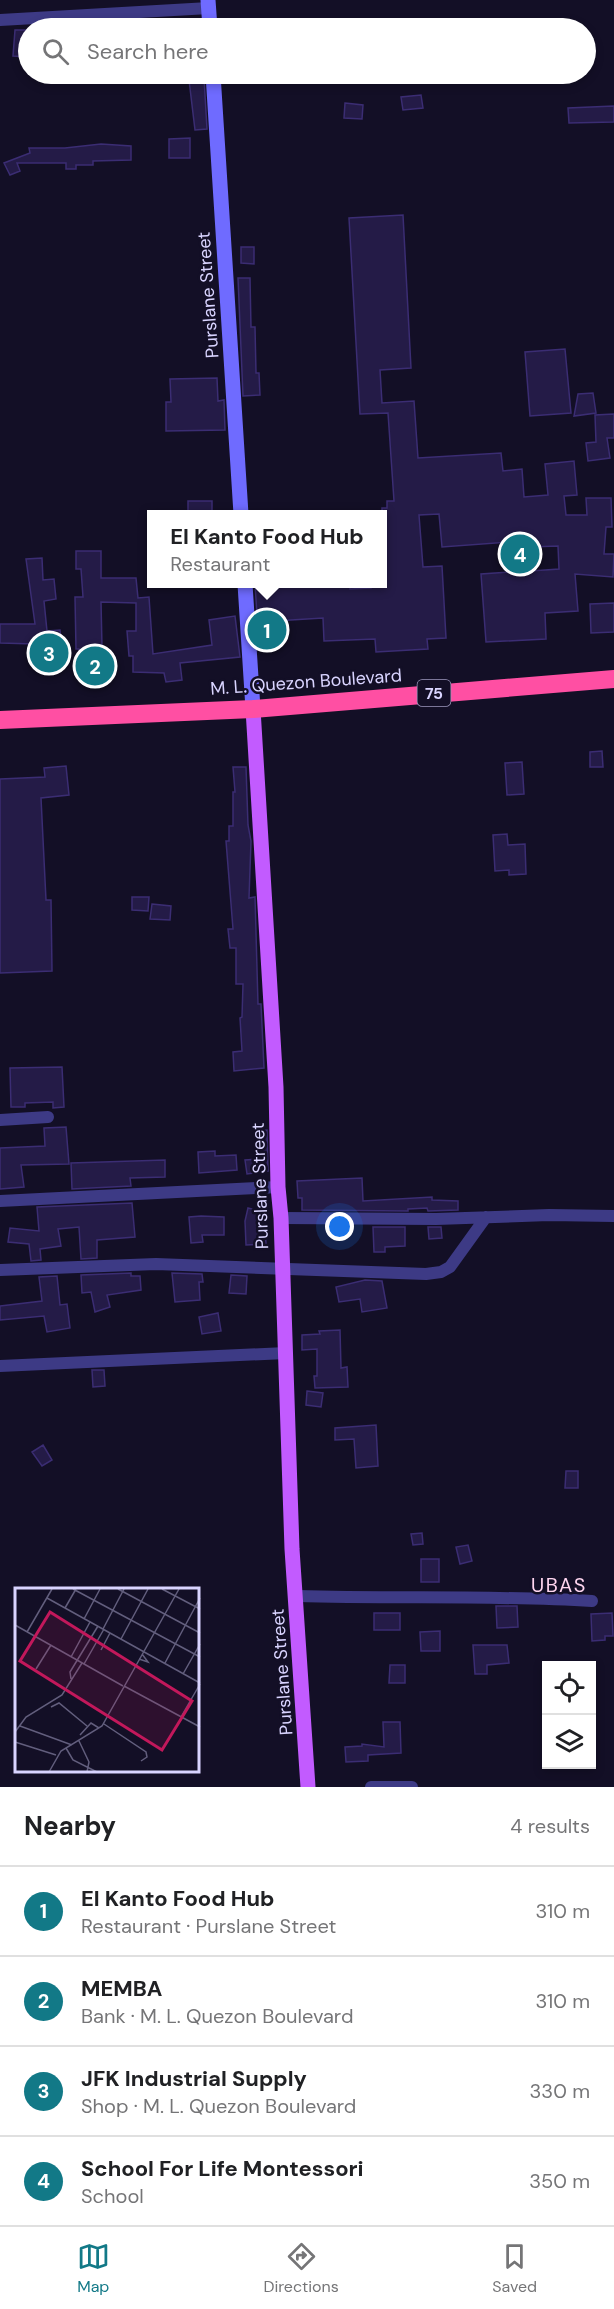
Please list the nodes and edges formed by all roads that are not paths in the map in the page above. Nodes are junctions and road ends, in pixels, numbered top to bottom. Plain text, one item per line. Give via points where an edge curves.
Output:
1 (209, 4) edge
2 (137, 6) edge
3 (18, 18) edge
4 (20, 18) edge
5 (0, 20) edge
6 (214, 84) edge
7 (241, 510) edge
8 (246, 588) edge
9 (614, 679) edge
10 (253, 709) junction
11 (0, 720) edge
12 (48, 1117) dead end
13 (0, 1120) edge
14 (278, 1187) junction
15 (0, 1201) edge
16 (614, 1216) edge
17 (486, 1217) junction
18 (281, 1218) junction
19 (282, 1268) junction
20 (0, 1270) edge
21 (286, 1353) junction
22 (0, 1366) edge
23 (297, 1596) junction
24 (592, 1601) dead end
25 (308, 1787) edge
26 (371, 1787) edge
27 (412, 1787) edge

1 - 2 street
2 - 4 street
3 - 5 street
6 - 7 street, Purslane Street
8 - 10 street, Purslane Street
9 - 10 highway, M. L. Quezon Boulevard / 75
10 - 11 highway, M. L. Quezon Boulevard / 75
10 - 14 main road, Purslane Street via 276,1087
12 - 13 street
14 - 15 street
14 - 18 main road, Purslane Street
16 - 17 street
17 - 18 street
17 - 19 street via 458,1259 441,1272
18 - 19 main road, Purslane Street
19 - 20 street via 156,1264
19 - 21 main road, Purslane Street
21 - 22 street
21 - 23 main road, Purslane Street
23 - 24 street
23 - 25 main road, Purslane Street
26 - 27 street

